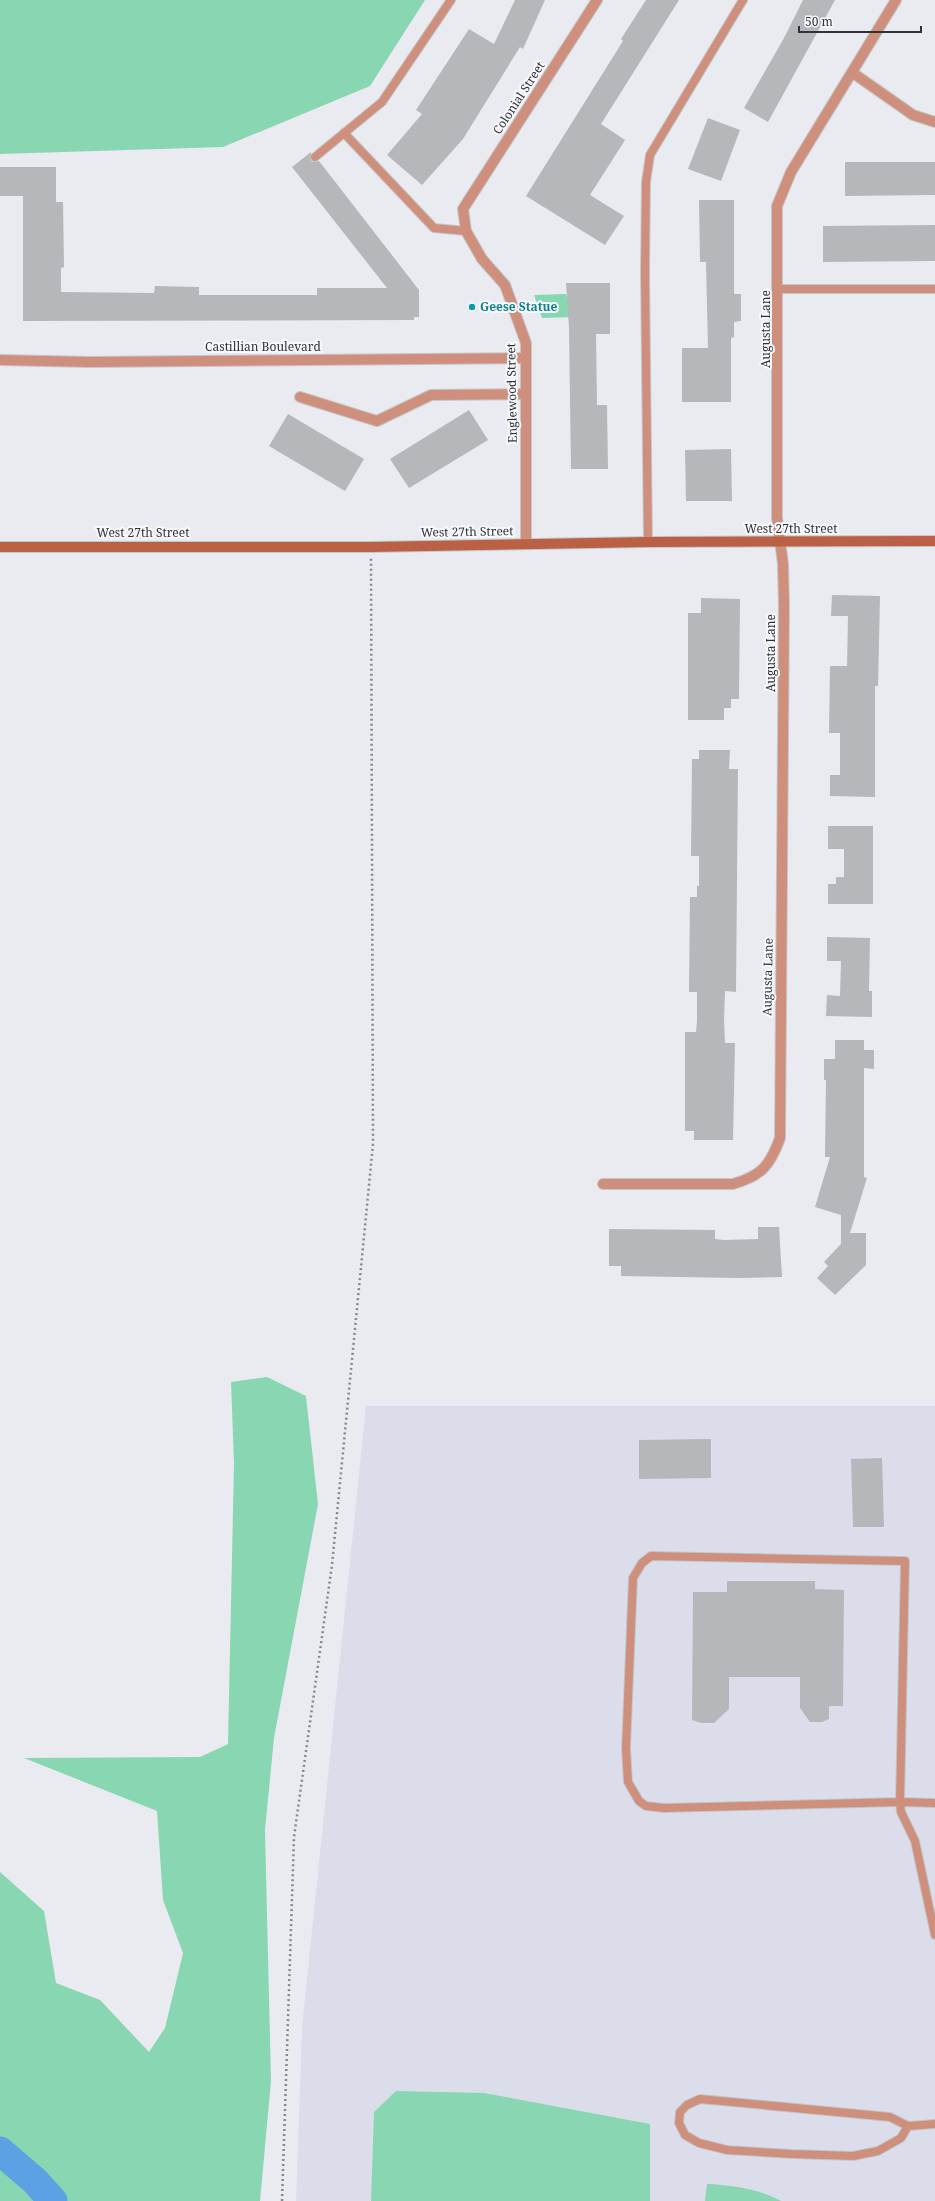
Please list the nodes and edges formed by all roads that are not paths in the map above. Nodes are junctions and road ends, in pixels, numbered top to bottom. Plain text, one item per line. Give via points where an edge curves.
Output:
1 (451, 0) edge
2 (597, 0) edge
3 (743, 0) edge
4 (896, 0) edge
5 (853, 73) junction
6 (935, 122) edge
7 (344, 133) junction
8 (316, 157) dead end
9 (463, 209) joint
10 (466, 231) junction
11 (778, 289) junction
12 (935, 289) edge
13 (526, 358) junction
14 (0, 360) edge
15 (526, 394) junction
16 (300, 397) dead end
17 (781, 541) junction
18 (935, 541) edge
19 (648, 542) junction
20 (526, 544) junction
21 (0, 547) edge
22 (603, 1184) dead end
23 (900, 1802) junction
24 (935, 1802) edge
25 (935, 1935) edge
26 (935, 2124) edge
27 (908, 2126) junction

1 - 7 lane via 382,102
2 - 9 street, Colonial Street
3 - 19 lane via 650,155 646,182 644,272
4 - 5 street, Augusta Lane
5 - 6 street via 913,115
5 - 11 street, Augusta Lane via 791,172 778,206
7 - 8 lane
7 - 10 lane via 434,228
9 - 10 street, Englewood Street
10 - 13 street, Englewood Street via 482,259 505,285 526,343
11 - 12 lane
11 - 17 street, Augusta Lane via 778,518
13 - 14 street, Castillian Boulevard via 90,362
13 - 15 street, Englewood Street
15 - 16 street via 431,395 377,421
15 - 20 street, Englewood Street
17 - 18 main road, West 27th Street
17 - 19 main road, West 27th Street
17 - 22 street, Augusta Lane via 784,616 780,1138 773,1158 763,1170 749,1179 733,1184
19 - 20 main road, West 27th Street
20 - 21 main road, West 27th Street via 371,547
23 - 23 lane via 904,1561 652,1556 642,1563 633,1578 626,1748 628,1782 639,1800 646,1806 664,1808
23 - 24 lane
23 - 25 lane via 901,1812 915,1841
26 - 27 lane
27 - 27 lane via 901,2138 878,2151 853,2156 727,2150 699,2143 684,2134 679,2123 680,2112 700,2099 890,2117

